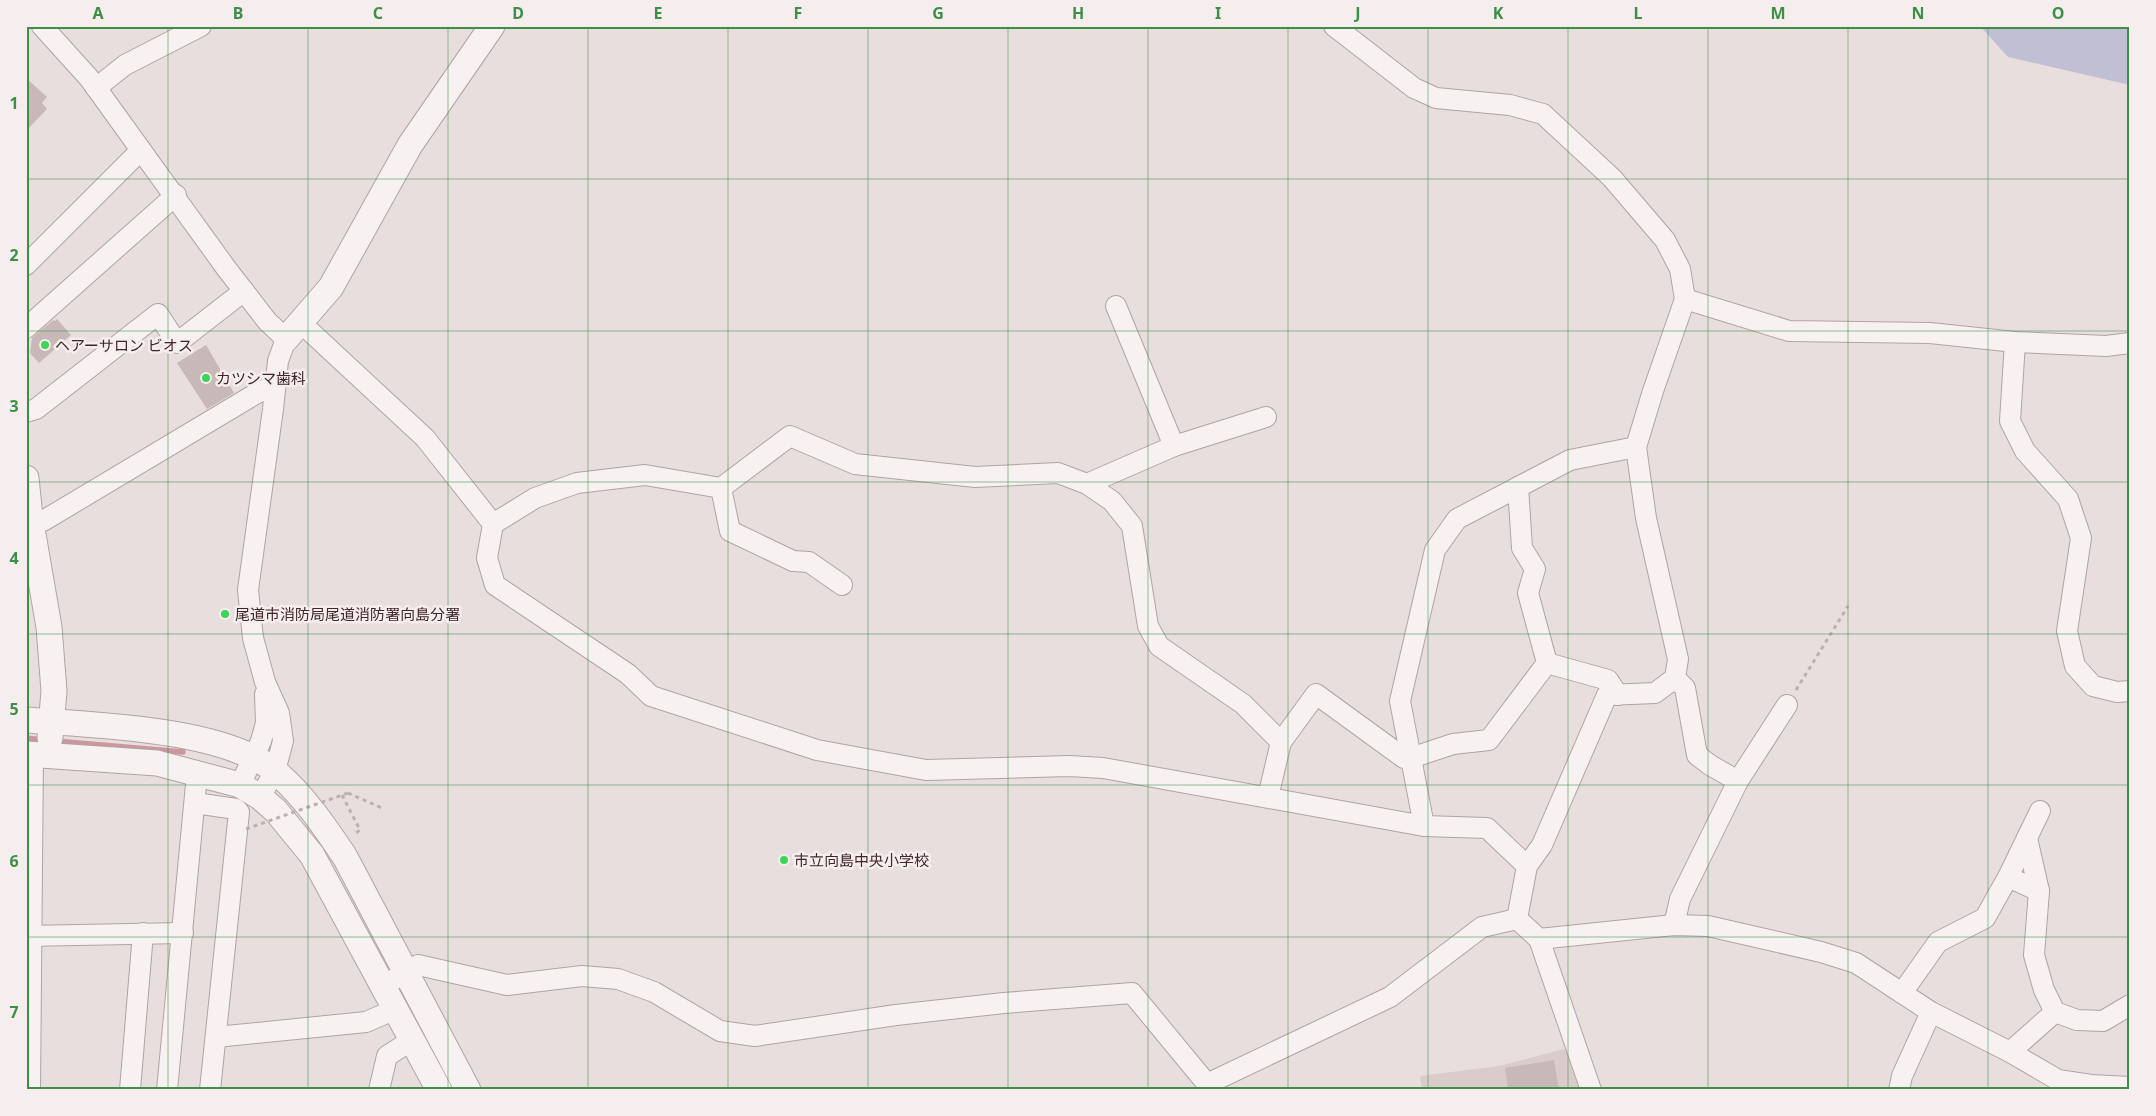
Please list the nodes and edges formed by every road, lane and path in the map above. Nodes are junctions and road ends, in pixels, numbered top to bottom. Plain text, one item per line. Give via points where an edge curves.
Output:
1 (42, 26) edge
2 (201, 26) edge
3 (492, 26) edge
4 (1334, 26) edge
5 (96, 88) junction
6 (141, 150) junction
7 (176, 195) junction
8 (26, 264) edge
9 (244, 291) junction
10 (1685, 299) junction
11 (1116, 306) dead end
12 (26, 328) edge
13 (293, 330) junction
14 (2016, 342) junction
15 (2130, 343) edge
16 (275, 385) junction
17 (26, 412) edge
18 (1266, 417) dead end
19 (1174, 446) junction
20 (1636, 447) junction
21 (26, 478) edge
22 (1088, 484) junction
23 (1518, 487) junction
24 (721, 488) junction
25 (30, 517) junction
26 (492, 524) junction
27 (842, 586) dead end
28 (1848, 606) dead end
29 (1547, 663) junction
30 (1675, 678) junction
31 (2130, 692) edge
32 (1618, 695) junction
33 (1787, 705) joint
34 (26, 720) edge
35 (51, 722) junction
36 (1281, 742) junction
37 (36, 754) edge
38 (1411, 758) junction
39 (264, 765) junction
40 (197, 774) junction
41 (1738, 781) junction
42 (250, 791) junction
43 (342, 795) junction
44 (1268, 797) junction
45 (195, 803) junction
46 (382, 808) dead end
47 (2040, 811) dead end
48 (1424, 826) junction
49 (246, 829) dead end
50 (360, 830) dead end
51 (2026, 838) junction
52 (1527, 866) junction
53 (2008, 877) junction
54 (2039, 891) junction
55 (1517, 919) junction
56 (1674, 925) junction
57 (183, 933) junction
58 (143, 934) junction
59 (28, 936) edge
60 (1539, 939) junction
61 (406, 972) junction
62 (383, 986) junction
63 (1902, 993) junction
64 (2130, 1005) edge
65 (396, 1009) junction
66 (1931, 1012) junction
67 (2055, 1012) junction
68 (216, 1037) junction
69 (412, 1040) junction
70 (2010, 1052) junction
71 (1211, 1087) edge
72 (2130, 1087) edge
73 (30, 1090) edge
74 (130, 1090) edge
75 (167, 1090) edge
76 (210, 1090) edge
77 (380, 1090) edge
78 (439, 1090) edge
79 (468, 1090) edge
80 (1591, 1090) edge
81 (1899, 1090) edge

1 - 5 street
2 - 5 street via 125,65
3 - 13 street via 410,145 331,287
4 - 10 street via 1414,88 1436,98 1510,106 1543,114 1612,178 1665,240 1680,268
5 - 6 street
6 - 7 street
6 - 8 street
7 - 9 street
7 - 12 street
9 - 13 street via 267,321
9 - 17 street via 177,343 158,314 36,410
10 - 14 street via 1789,331 1930,333
10 - 20 street
11 - 19 street
13 - 16 street via 278,361
13 - 26 street via 425,438
14 - 15 street via 2106,346
14 - 31 street via 2010,421 2025,451 2068,499 2081,538 2067,631 2075,666 2093,686
16 - 25 street via 43,522
16 - 39 street via 248,590 253,638 265,682
18 - 19 street
19 - 22 street
20 - 23 street via 1570,460
20 - 30 street via 1646,518 1678,659
21 - 25 street
22 - 24 street via 1058,474 975,477 855,464 790,436
22 - 36 street via 1112,501 1132,526 1148,626 1159,646 1243,704
23 - 29 street via 1522,548 1535,569 1528,593
23 - 38 street via 1458,519 1435,550 1400,701
24 - 26 street via 645,475 577,483 535,498
24 - 27 street via 730,531 793,560 809,562
25 - 35 street via 49,627 54,691
26 - 44 street via 487,558 495,585 628,674 651,696 817,750 926,770 1103,768
28 - 33 path
29 - 32 street via 1608,680
29 - 38 street via 1489,740 1453,744
30 - 32 street via 1655,693
30 - 41 street via 1685,688 1697,755
32 - 52 street via 1607,695 1542,845
33 - 41 street
34 - 35 street
35 - 37 street
35 - 39 street via 141,729 224,745
36 - 38 street via 1316,694 1404,758
36 - 44 street
37 - 40 street via 157,763
37 - 59 street
38 - 48 street
39 - 42 street
39 - 61 street via 321,822 345,857
40 - 42 street
40 - 45 street
41 - 56 street via 1680,899
42 - 62 street via 276,811 312,855
43 - 46 path, bridge via 348,793
43 - 49 path, bridge
43 - 50 path
44 - 48 street
45 - 57 street
45 - 68 street via 239,812
47 - 51 street
48 - 52 street via 1487,828
51 - 53 street
51 - 54 street
52 - 55 street
53 - 54 street
53 - 63 street via 1985,918 1938,942
54 - 67 street via 2034,955 2044,990
55 - 60 street
55 - 71 street via 1482,927 1390,997
56 - 60 street
56 - 63 street via 1708,926 1821,952 1856,963
57 - 58 street
57 - 75 street
58 - 59 street
58 - 74 street
59 - 73 street
60 - 80 street
61 - 62 street
61 - 71 street via 418,965 506,985 582,976 618,979 654,992 720,1031 755,1036 975,1006 1132,993
61 - 79 street
62 - 65 street
63 - 66 street
64 - 67 street via 2103,1021 2077,1020
65 - 68 street via 366,1022
65 - 69 street
66 - 70 street
66 - 81 street via 1902,1076
67 - 70 street
68 - 76 street
69 - 77 street via 386,1056
69 - 78 street
70 - 72 street via 2058,1080

